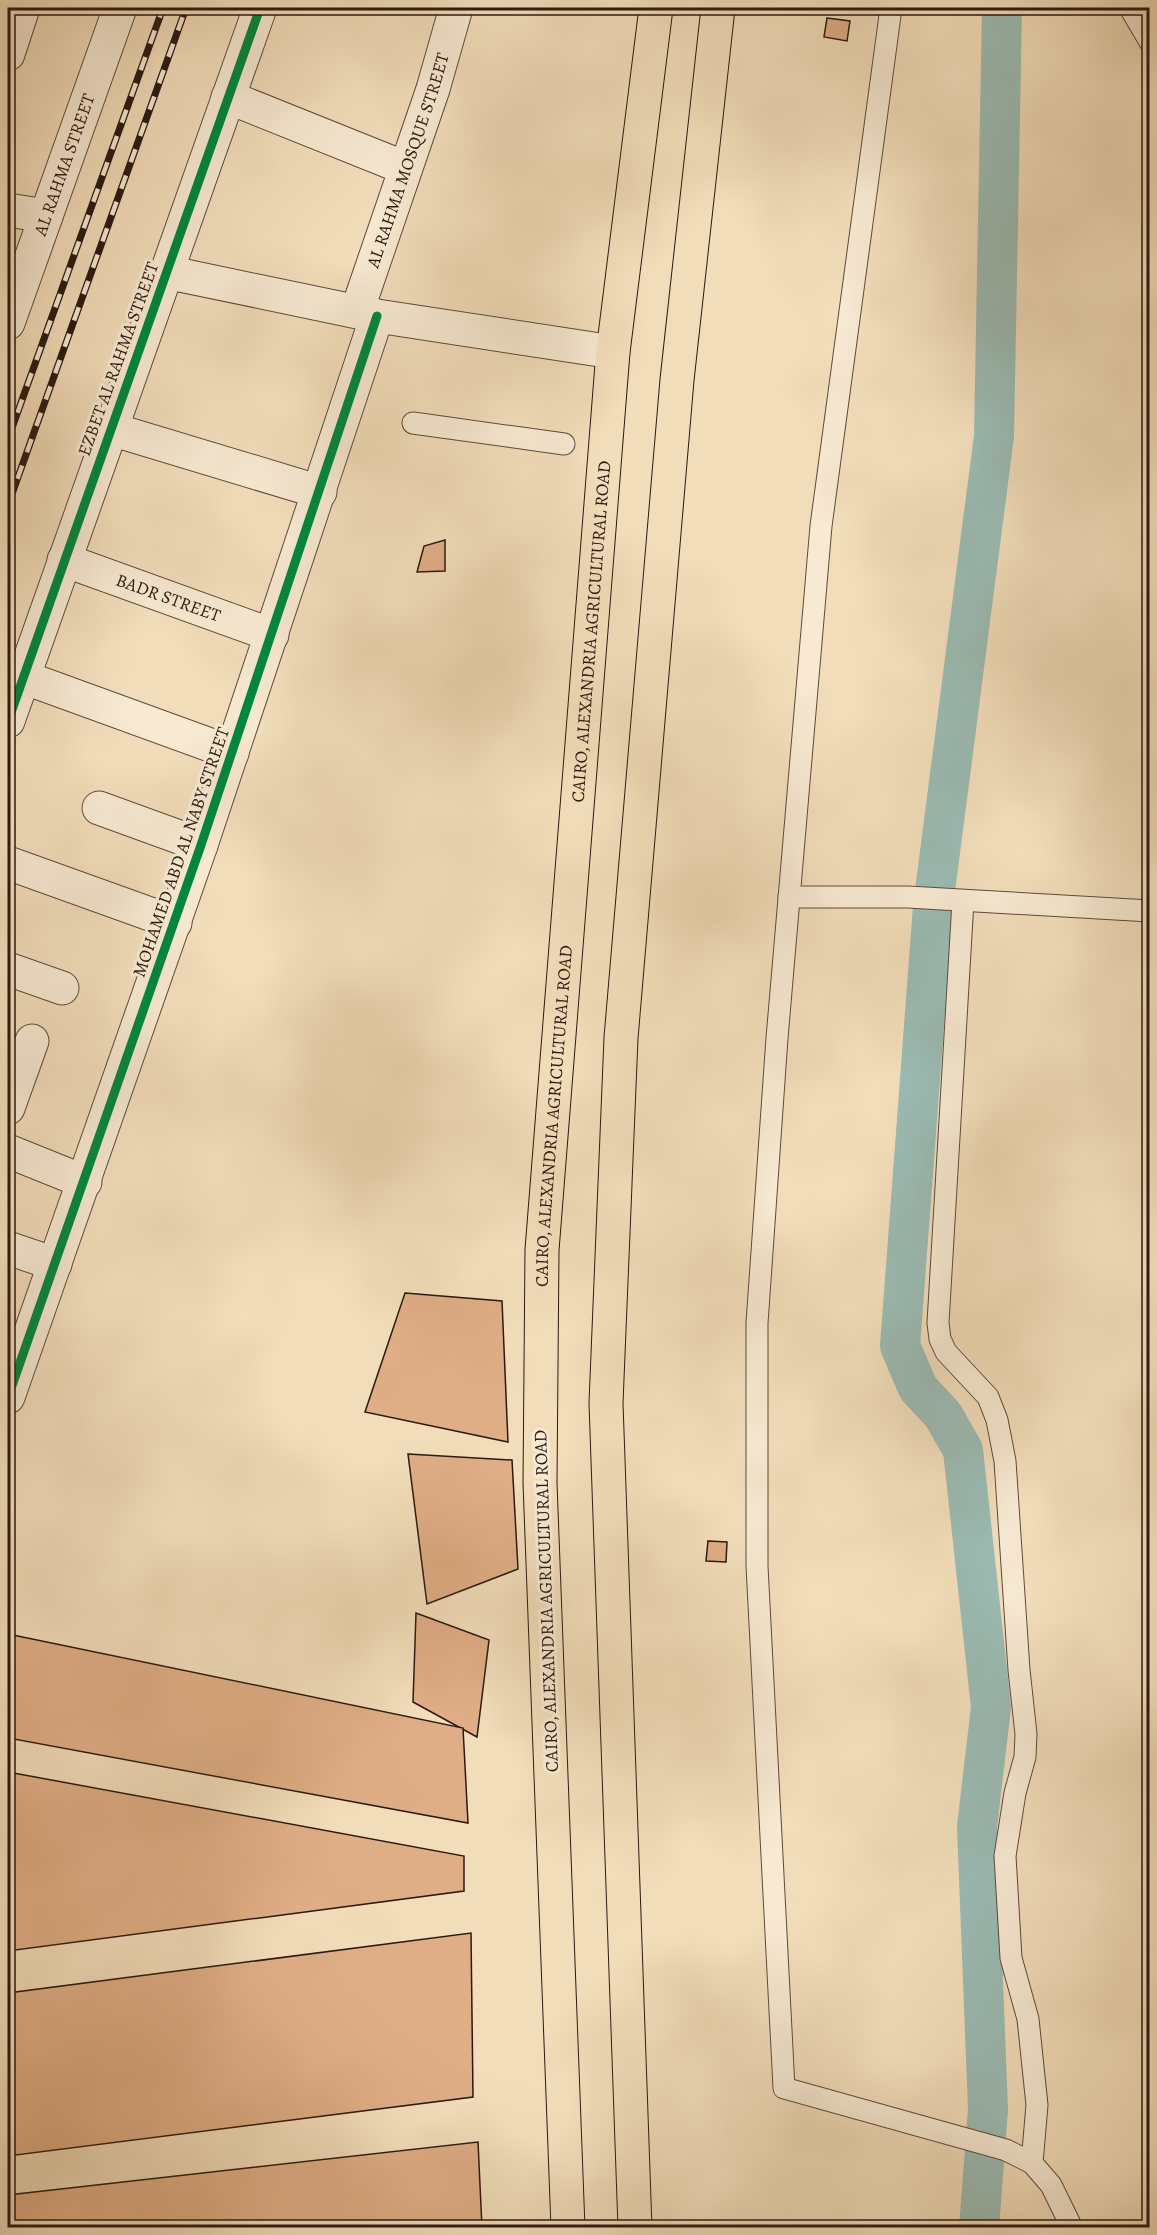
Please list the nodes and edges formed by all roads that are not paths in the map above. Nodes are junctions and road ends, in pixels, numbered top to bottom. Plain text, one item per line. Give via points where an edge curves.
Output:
1 (23, 8) edge
2 (120, 8) edge
3 (260, 8) edge
4 (656, 8) edge
5 (718, 8) edge
6 (891, 8) edge
7 (1130, 8) edge
8 (449, 10) edge
9 (1149, 42) edge
10 (8, 54) edge
11 (228, 97) junction
12 (405, 168) junction
13 (8, 210) edge
14 (46, 216) junction
15 (166, 272) junction
16 (367, 313) junction
17 (8, 323) edge
18 (613, 352) junction
19 (413, 423) dead end
20 (111, 429) junction
21 (564, 444) dead end
22 (320, 492) junction
23 (64, 560) junction
24 (272, 635) junction
25 (23, 677) junction
26 (8, 721) edge
27 (232, 753) junction
28 (99, 808) dead end
29 (201, 845) junction
30 (8, 863) edge
31 (789, 897) junction
32 (963, 901) junction
33 (1149, 911) edge
34 (175, 923) junction
35 (8, 969) edge
36 (62, 988) dead end
37 (32, 1041) dead end
38 (8, 1108) edge
39 (8, 1151) edge
40 (85, 1182) junction
41 (8, 1248) edge
42 (55, 1264) junction
43 (10, 1384) edge
44 (1032, 2163) junction
45 (568, 2228) edge
46 (635, 2228) edge
47 (1072, 2228) edge

1 - 10 street
2 - 14 street, AL RAHMA STREET
3 - 11 street, EZBET AL RAHMA STREET
4 - 18 highway, CAIRO, ALEXANDRIA AGRICULTURAL ROAD
5 - 46 highway via 677,380 622,1026 606,1403
6 - 31 lane via 821,526
7 - 9 lane
8 - 12 street, AL RAHMA MOSQUE STREET
11 - 12 street
11 - 15 street, EZBET AL RAHMA STREET
12 - 16 street, AL RAHMA MOSQUE STREET
13 - 14 street
14 - 17 street, AL RAHMA STREET
15 - 16 street
15 - 20 street, EZBET AL RAHMA STREET
16 - 18 street
16 - 22 street, MOHAMED ABD AL NABY STREET
18 - 45 highway, CAIRO, ALEXANDRIA AGRICULTURAL ROAD via 542,1250 540,1483
19 - 21 lane
20 - 22 street
20 - 23 street, EZBET AL RAHMA STREET
22 - 24 street, MOHAMED ABD AL NABY STREET
23 - 24 street, BADR STREET
23 - 25 street, EZBET AL RAHMA STREET
24 - 27 street, MOHAMED ABD AL NABY STREET
25 - 26 street, EZBET AL RAHMA STREET
25 - 27 street
27 - 29 street, MOHAMED ABD AL NABY STREET
28 - 29 street
29 - 34 street, MOHAMED ABD AL NABY STREET
30 - 34 street
31 - 32 lane
31 - 44 lane via 757,1323 757,1566 783,2088 1006,2150
32 - 33 lane
32 - 44 lane via 939,1331 946,1352 988,1397 1005,1461 1026,1734 1005,1856 1011,1958 1028,2019 1037,2105
34 - 40 street, MOHAMED ABD AL NABY STREET
35 - 36 street
37 - 38 street
39 - 40 street
40 - 42 street, MOHAMED ABD AL NABY STREET
41 - 42 street
42 - 43 street, MOHAMED ABD AL NABY STREET
44 - 47 lane via 1052,2185

